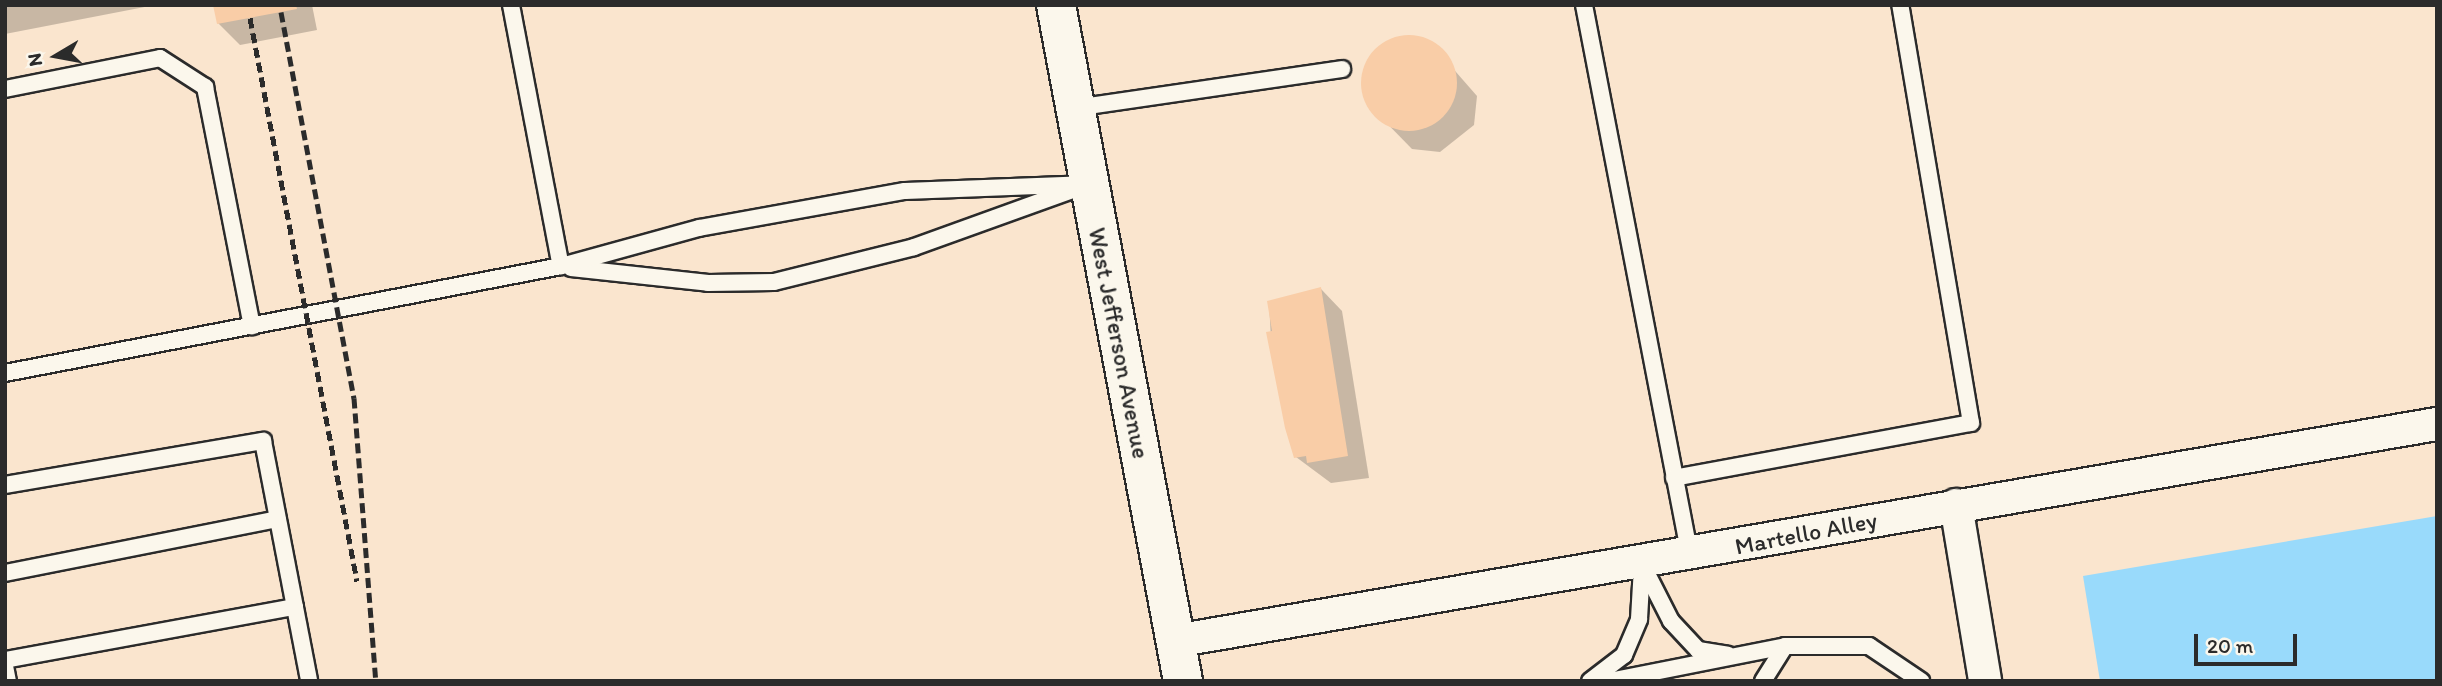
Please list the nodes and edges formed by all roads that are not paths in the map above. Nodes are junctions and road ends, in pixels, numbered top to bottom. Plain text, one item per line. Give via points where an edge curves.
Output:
1 (511, 5) edge
2 (1056, 5) edge
3 (1584, 5) edge
4 (1900, 5) edge
5 (1342, 69) dead end
6 (5, 89) edge
7 (1075, 108) junction
8 (1090, 184) junction
9 (561, 267) junction
10 (252, 326) junction
11 (5, 373) edge
12 (2437, 424) edge
13 (1674, 478) junction
14 (5, 485) edge
15 (1956, 505) junction
16 (278, 519) junction
17 (1690, 556) junction
18 (1642, 564) junction
19 (5, 573) edge
20 (295, 607) junction
21 (1175, 641) junction
22 (1784, 646) junction
23 (1740, 656) junction
24 (5, 660) edge
25 (5, 666) edge
26 (8, 681) edge
27 (309, 681) edge
28 (1183, 681) edge
29 (1590, 681) edge
30 (1609, 681) edge
31 (1763, 681) edge
32 (1921, 681) edge
33 (1985, 681) edge

1 - 9 lane
2 - 7 street, West Jefferson Avenue
3 - 13 lane
4 - 13 lane via 1971,424
5 - 7 lane
6 - 10 lane via 160,58 205,87
7 - 8 street, West Jefferson Avenue
8 - 9 lane via 905,191 699,228
8 - 9 lane via 914,247 774,282 708,283
8 - 21 street, West Jefferson Avenue
9 - 10 lane
10 - 11 lane
12 - 15 street, Martello Alley
13 - 17 lane
14 - 16 lane via 263,440
15 - 17 street, Martello Alley
15 - 33 street
16 - 19 lane
16 - 20 lane
17 - 18 street, Martello Alley
18 - 21 street, Martello Alley
18 - 23 lane via 1671,621 1698,650
18 - 29 lane via 1639,619 1625,655
20 - 24 lane
20 - 27 lane
21 - 28 street, West Jefferson Avenue
22 - 23 lane
22 - 31 lane
22 - 32 lane via 1869,646
23 - 30 lane
25 - 26 lane

